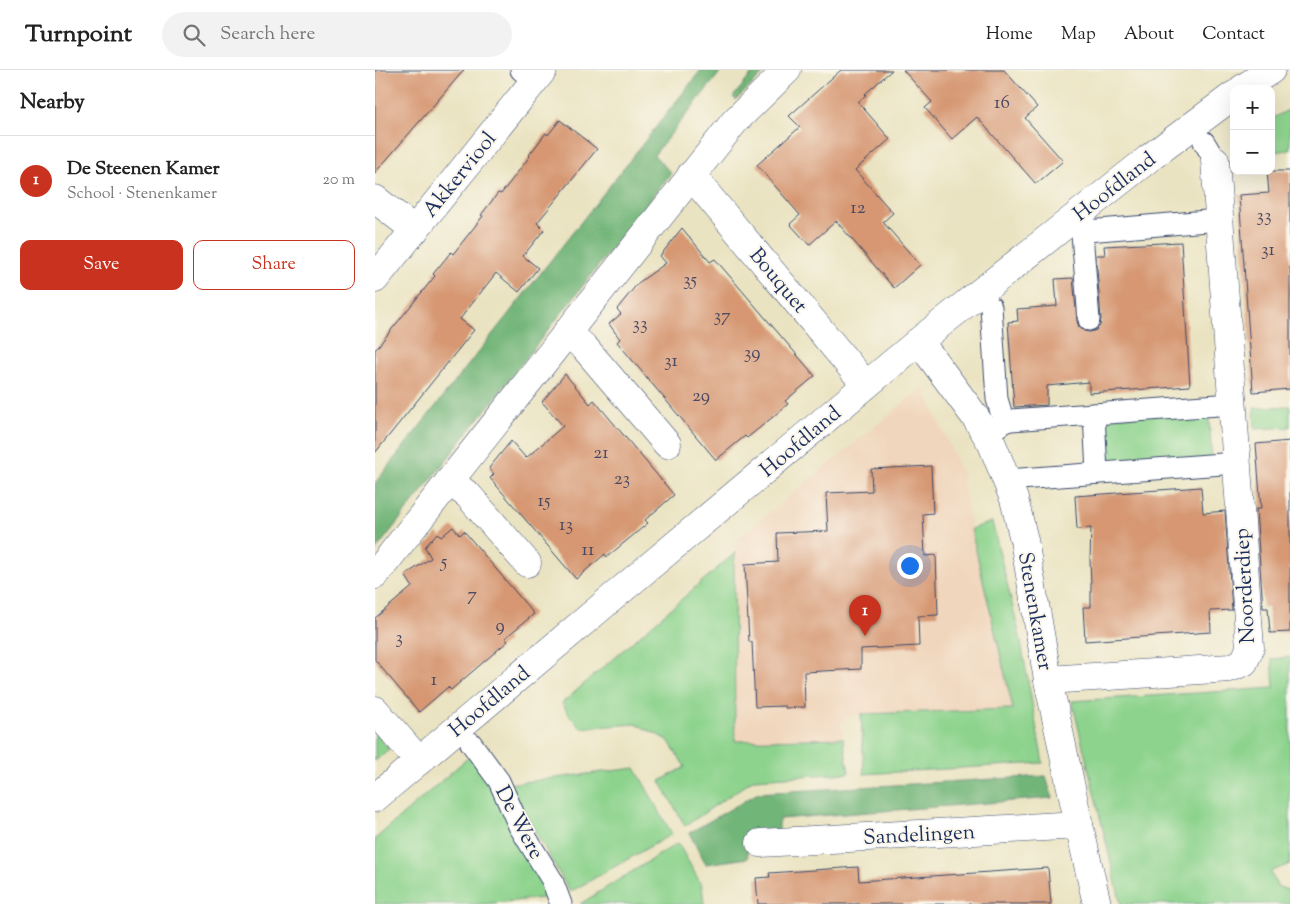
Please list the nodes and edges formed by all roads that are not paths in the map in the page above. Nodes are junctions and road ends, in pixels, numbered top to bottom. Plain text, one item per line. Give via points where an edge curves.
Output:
1 (787, 70) edge
2 (1271, 70) edge
3 (533, 74) edge
4 (1248, 85) edge
5 (1230, 98) edge
6 (1209, 151) dead end
7 (691, 175) junction
8 (375, 199) edge
9 (1219, 220) junction
10 (415, 230) junction
11 (375, 279) edge
12 (991, 307) dead end
13 (1089, 320) dead end
14 (567, 332) junction
15 (919, 341) junction
16 (866, 385) junction
17 (1232, 404) junction
18 (1094, 414) junction
19 (995, 429) junction
20 (667, 444) dead end
21 (1236, 463) junction
22 (1097, 473) junction
23 (1006, 480) junction
24 (449, 481) junction
25 (527, 563) dead end
26 (375, 575) edge
27 (1048, 680) junction
28 (375, 710) edge
29 (471, 743) dead end
30 (419, 760) junction
31 (375, 798) edge
32 (1079, 825) junction
33 (760, 844) dead end
34 (561, 904) edge
35 (1097, 904) edge

1 - 7 street via 735,121
2 - 4 street
3 - 10 street, Akkerviool
5 - 15 street, Hoofdland
6 - 9 street, Noorderdiep
7 - 14 street
7 - 16 street, Bouquet
8 - 10 street
9 - 13 street, Hoofdland via 1085,232
9 - 17 street, Noorderdiep
10 - 11 street, Akkerviool
12 - 19 street via 997,399
14 - 20 street via 585,348
14 - 24 street
15 - 16 street, Hoofdland
15 - 19 street, Stenenkamer via 976,418
16 - 30 street, Hoofdland
17 - 18 street
17 - 21 street, Noorderdiep
18 - 19 street via 1011,420
18 - 22 street
19 - 23 street, Stenenkamer via 992,444
21 - 22 street
21 - 27 street, Noorderdiep via 1250,648 1244,662 1231,668
22 - 23 street
23 - 27 street, Stenenkamer via 1024,540
24 - 25 street via 469,495
24 - 26 street
27 - 32 street, Stenenkamer
28 - 30 street
29 - 34 street, De Were via 499,781 519,826 552,880
30 - 31 street, Hoofdland
32 - 33 street, Sandelingen
32 - 35 street, Stenenkamer

